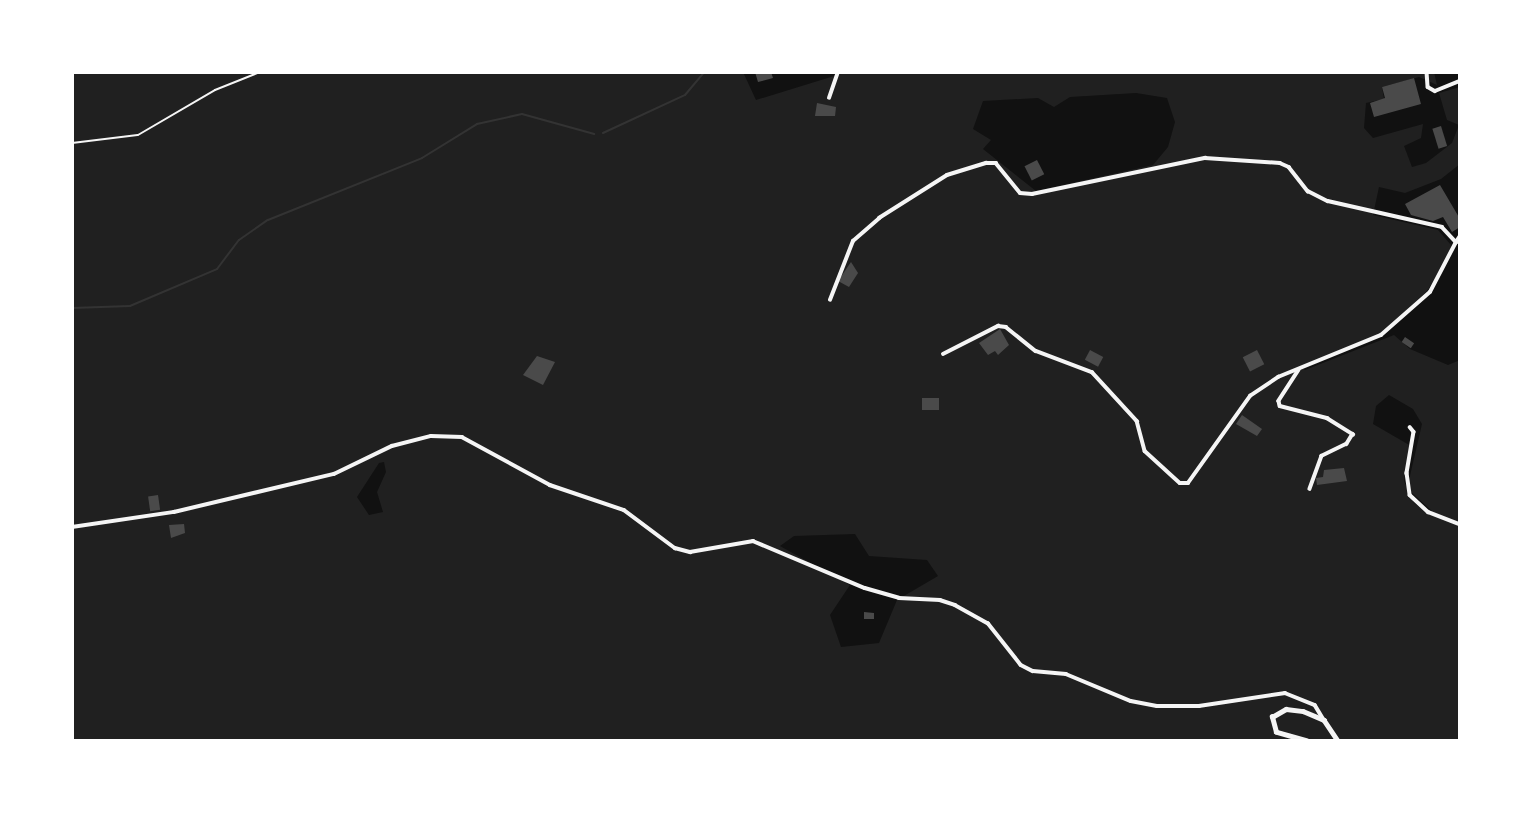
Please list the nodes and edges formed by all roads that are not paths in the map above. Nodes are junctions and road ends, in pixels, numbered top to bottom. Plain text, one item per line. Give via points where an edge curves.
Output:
1 (838, 72) edge
2 (1427, 72) edge
3 (1460, 80) edge
4 (830, 98) dead end
5 (1460, 236) edge
6 (1456, 242) junction
7 (830, 300) dead end
8 (943, 354) dead end
9 (1300, 368) junction
10 (1410, 427) dead end
11 (1310, 489) dead end
12 (1460, 524) edge
13 (72, 527) edge
14 (1324, 720) junction
15 (1307, 741) edge
16 (1338, 741) edge

1 - 4 street
2 - 3 street via 1428,87 1435,91
5 - 6 street
6 - 7 street via 1442,227 1328,201 1308,191 1289,167 1280,163 1205,158 1032,194 1020,193 996,163 986,163 947,175 879,218 853,241
6 - 9 street via 1430,292 1381,335
8 - 9 street via 998,326 1006,327 1036,351 1091,372 1137,421 1145,451 1180,483 1188,483 1250,396
9 - 11 street via 1280,406 1327,418 1353,434 1347,444 1322,456
10 - 12 street via 1415,432 1407,473 1410,495 1428,512
13 - 14 street via 174,512 334,474 392,446 431,436 462,437 550,485 624,510 675,548 690,552 753,541 854,585 898,598 955,605 988,623 1021,665 1033,671 1066,674 1131,701 1157,706 1199,706 1285,692 1315,705
14 - 15 street via 1296,709 1272,717 1276,732
14 - 16 street

